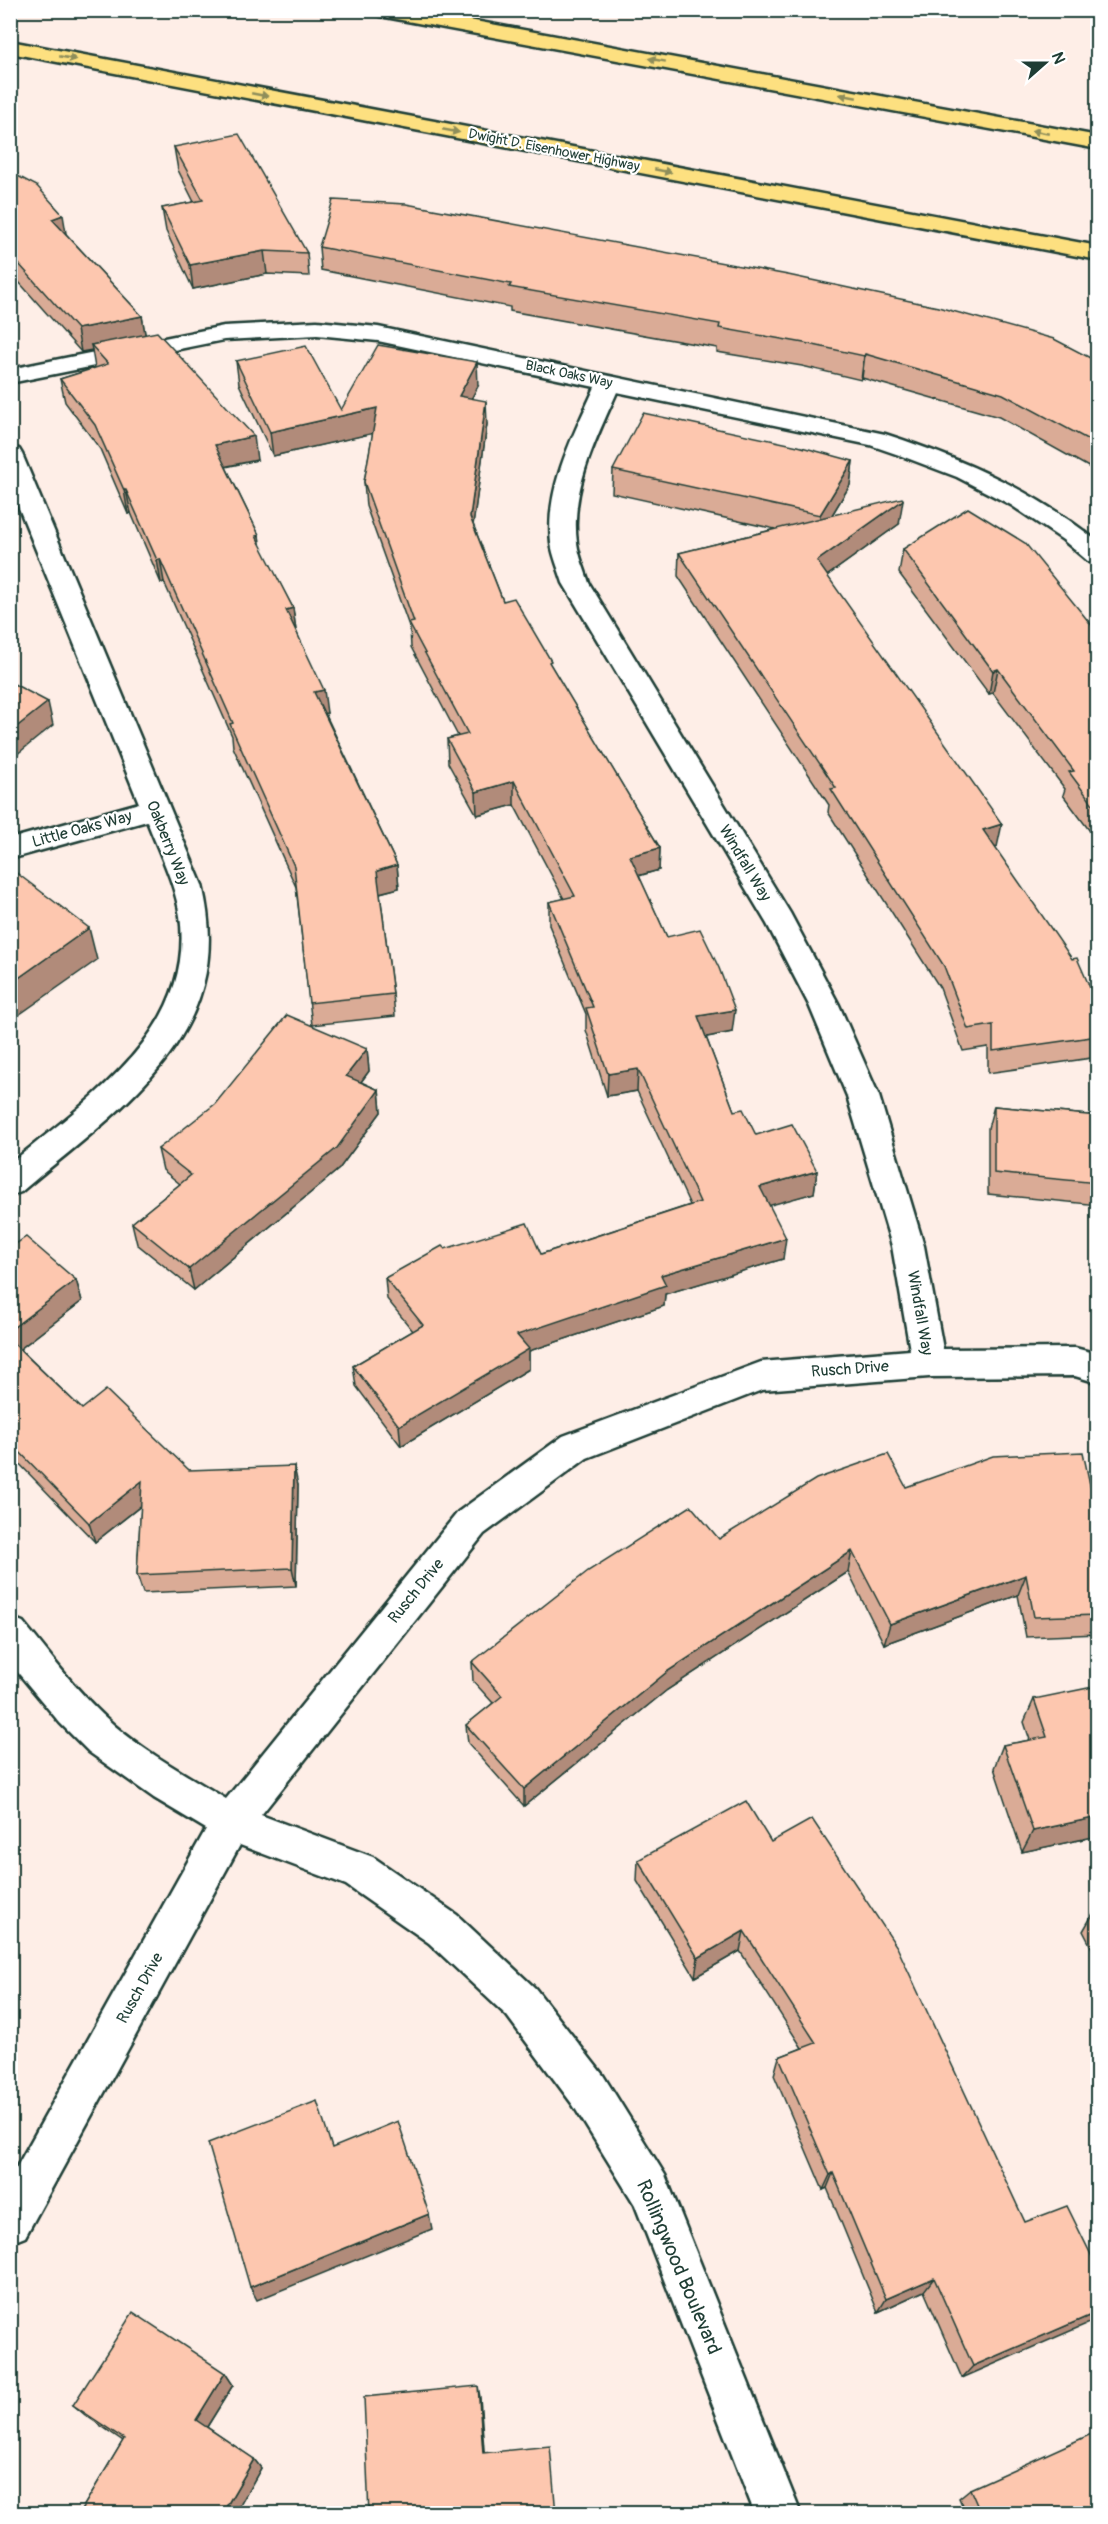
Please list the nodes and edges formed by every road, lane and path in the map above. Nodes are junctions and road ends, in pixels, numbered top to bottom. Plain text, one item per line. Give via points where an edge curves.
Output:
1 (380, 10) edge
2 (10, 47) edge
3 (1098, 143) edge
4 (1098, 253) edge
5 (10, 376) edge
6 (609, 382) junction
7 (10, 454) edge
8 (1098, 556) edge
9 (154, 809) junction
10 (10, 849) edge
11 (10, 1183) edge
12 (929, 1363) junction
13 (1098, 1369) edge
14 (10, 1634) edge
15 (231, 1823) junction
16 (10, 2222) edge
17 (778, 2514) edge

3 -> 1 highway
2 -> 4 highway, Dwight D. Eisenhower Highway
5 - 6 street, Black Oaks Way via 225,333 317,328 378,334
6 - 8 street, Black Oaks Way via 876,439 930,456 981,477 1028,503
6 - 12 street, Windfall Way via 574,466 564,504 564,543 576,583 780,921 824,1005 863,1096 908,1246
7 - 9 street, Oakberry Way
9 - 10 street, Little Oaks Way
9 - 11 street, Oakberry Way via 187,885 195,924 186,998 152,1059
12 - 13 street, Rusch Drive via 1075,1362
12 - 15 street, Rusch Drive via 761,1376 575,1447 471,1522
14 - 15 street, Rollingwood Boulevard via 102,1739
15 - 16 street, Rusch Drive
15 - 17 street, Rollingwood Boulevard via 359,1871 443,1929 521,2002 588,2090 650,2190

